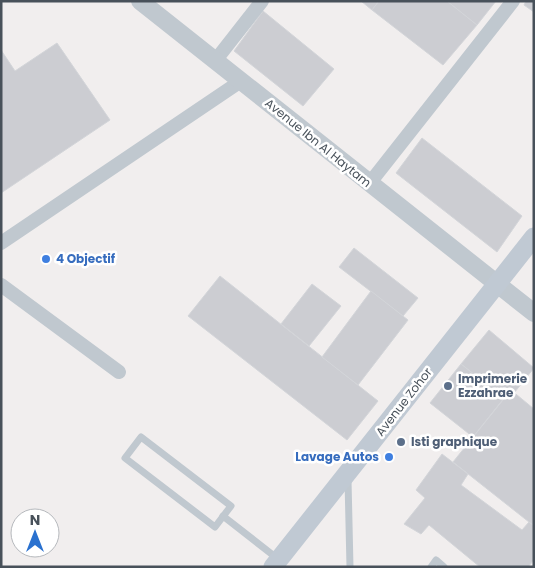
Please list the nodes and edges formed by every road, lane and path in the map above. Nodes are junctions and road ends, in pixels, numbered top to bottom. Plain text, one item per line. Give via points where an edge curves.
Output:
1 (140, 1) edge
2 (262, 1) edge
3 (513, 1) edge
4 (215, 61) junction
5 (241, 81) junction
6 (369, 184) junction
7 (533, 238) edge
8 (1, 243) edge
9 (497, 283) junction
10 (1, 285) edge
11 (533, 311) edge
12 (119, 372) dead end
13 (348, 474) junction
14 (223, 516) junction
15 (276, 563) edge
16 (350, 567) edge
17 (431, 567) edge
18 (444, 567) edge

1 - 4 street, Avenue Ibn Al Haytam
2 - 4 street
3 - 6 street
4 - 5 street, Avenue Ibn Al Haytam
5 - 6 street, Avenue Ibn Al Haytam
5 - 8 street
6 - 9 street, Avenue Ibn Al Haytam
7 - 9 main road, Avenue Zohor
9 - 11 street, Avenue Ibn Al Haytam
9 - 13 main road, Avenue Zohor
10 - 12 street
13 - 15 main road, Avenue Zohor
13 - 16 lane
14 - 14 lane via 231,506 141,437 125,458 214,527
14 - 15 lane
17 - 18 lane via 436,560

